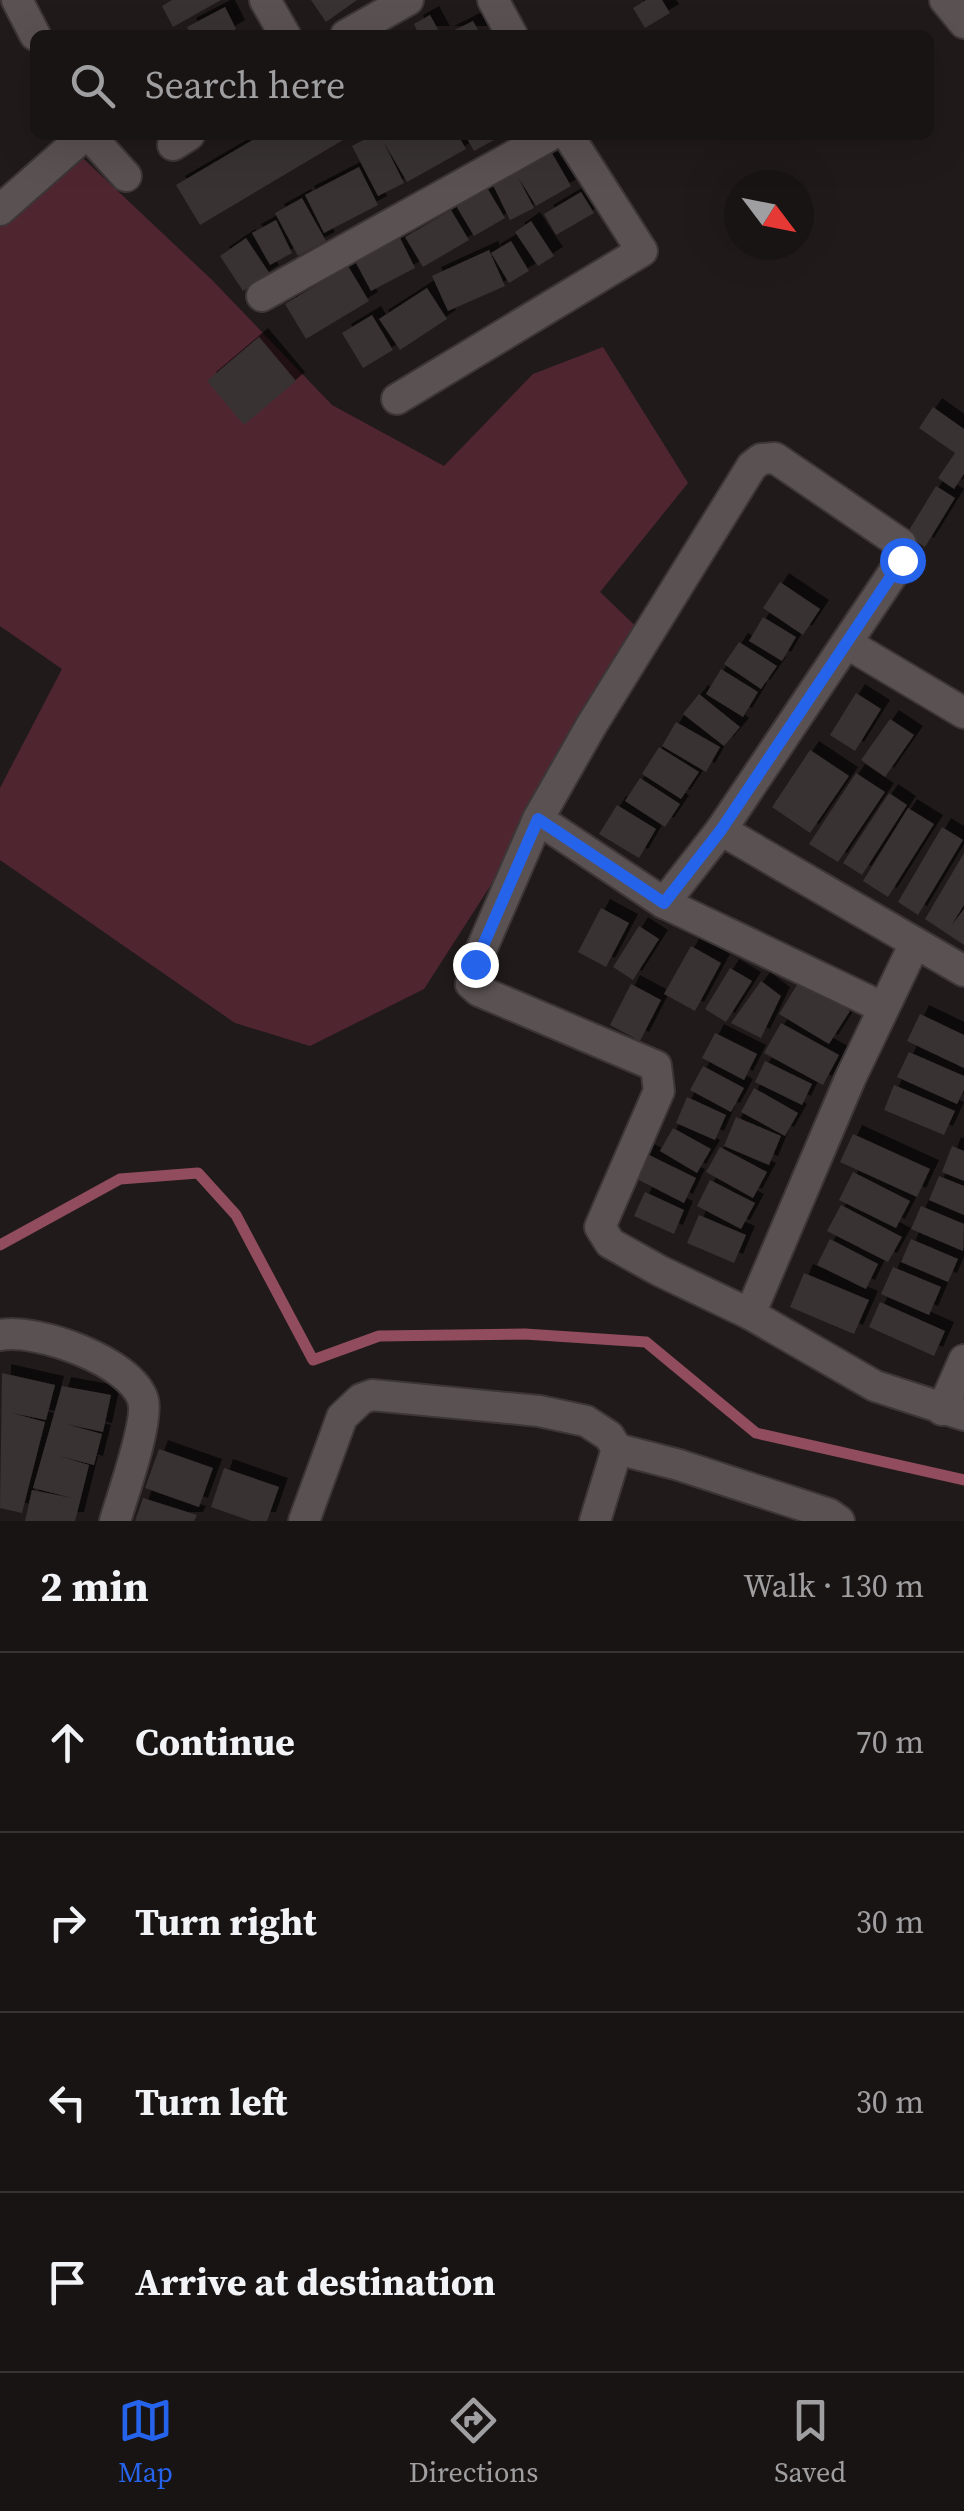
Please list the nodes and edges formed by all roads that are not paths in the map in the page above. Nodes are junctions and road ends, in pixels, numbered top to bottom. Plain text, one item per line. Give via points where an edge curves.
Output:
1 (17, 0) edge
2 (264, 0) edge
3 (408, 0) edge
4 (493, 0) edge
5 (945, 0) edge
6 (964, 23) edge
7 (33, 30) edge
8 (283, 30) edge
9 (355, 30) edge
10 (509, 30) edge
11 (81, 140) edge
12 (92, 140) edge
13 (542, 140) edge
14 (571, 140) edge
15 (126, 176) dead end
16 (0, 210) edge
17 (262, 296) dead end
18 (397, 398) dead end
19 (848, 644) junction
20 (964, 713) edge
21 (538, 819) junction
22 (721, 830) junction
23 (664, 903) junction
24 (915, 942) junction
25 (964, 971) edge
26 (882, 1008) junction
27 (750, 1314) junction
28 (0, 1334) edge
29 (964, 1360) edge
30 (953, 1412) edge
31 (617, 1449) junction
32 (115, 1521) edge
33 (304, 1521) edge
34 (594, 1521) edge
35 (839, 1521) edge

1 - 7 street
2 - 8 street
3 - 9 street
4 - 10 street
5 - 6 street
11 - 16 street
12 - 15 street
13 - 17 street
14 - 18 street via 642,250
19 - 20 street
19 - 21 street via 902,560 903,548 775,458 760,459
19 - 22 street
21 - 23 street
21 - 27 street via 471,984 656,1066 659,1092 600,1227 610,1243
22 - 23 street
22 - 24 street
23 - 26 street
24 - 25 street
24 - 26 street
26 - 27 street
27 - 30 street via 875,1386
28 - 32 street via 36,1335 72,1347 118,1371 144,1402
29 - 30 street
31 - 33 street via 586,1421 372,1395 342,1417
31 - 34 street
31 - 35 street

